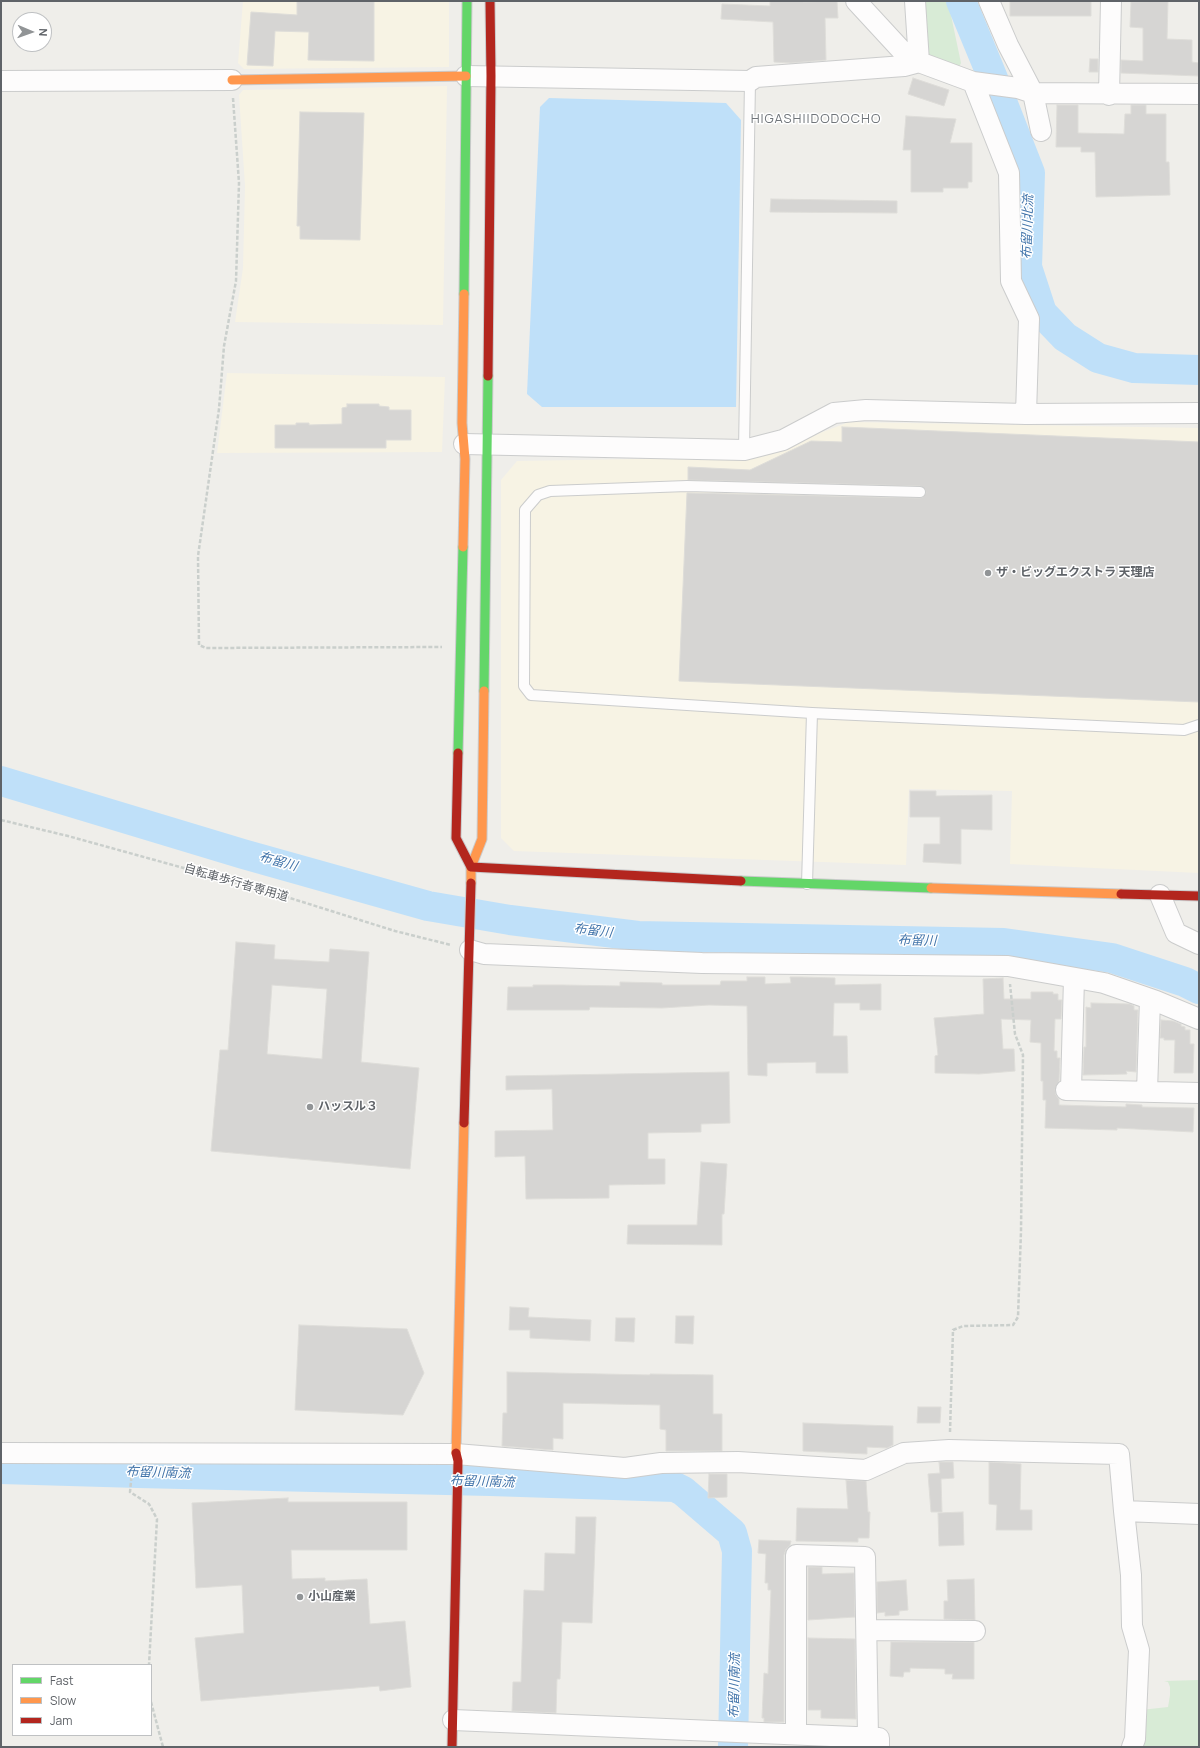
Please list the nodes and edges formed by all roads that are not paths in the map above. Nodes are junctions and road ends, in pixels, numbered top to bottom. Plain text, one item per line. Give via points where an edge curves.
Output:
1 (467, 1) edge
2 (490, 1) edge
3 (856, 1) edge
4 (915, 1) edge
5 (989, 1) edge
6 (1111, 1) edge
7 (919, 62) junction
8 (466, 76) junction
9 (491, 76) junction
10 (232, 80) joint
11 (1, 81) edge
12 (750, 82) junction
13 (977, 82) junction
14 (1025, 91) junction
15 (1109, 94) junction
16 (1199, 94) edge
17 (1041, 131) dead end
18 (1199, 413) edge
19 (1026, 414) junction
20 (464, 444) junction
21 (486, 444) junction
22 (744, 450) junction
23 (920, 492) dead end
24 (812, 713) junction
25 (1199, 725) edge
26 (471, 867) junction
27 (807, 884) junction
28 (1160, 895) junction
29 (1199, 896) edge
30 (470, 944) junction
31 (1199, 944) edge
32 (1074, 978) junction
33 (1150, 999) junction
34 (1199, 1019) edge
35 (1148, 1092) junction
36 (1199, 1093) edge
37 (1, 1453) edge
38 (457, 1457) junction
39 (1124, 1511) junction
40 (1199, 1514) edge
41 (867, 1630) junction
42 (975, 1631) dead end
43 (453, 1720) junction
44 (796, 1734) junction
45 (713, 1739) edge
46 (749, 1740) edge
47 (874, 1742) edge
48 (452, 1747) edge
49 (1132, 1747) edge

1 - 8 street
2 - 9 street
3 - 7 street via 904,53
4 - 7 street
5 - 14 street
6 - 15 street
7 - 12 street via 904,66 756,77
7 - 13 street
8 - 9 street
8 - 10 street
8 - 20 street via 462,423
9 - 12 street
9 - 21 street
10 - 11 street
12 - 22 lane
13 - 14 street
13 - 19 street via 1009,173 1011,281 1029,320
14 - 15 street
14 - 17 street
15 - 16 street
18 - 19 street
19 - 22 street via 866,410 834,413 783,440
20 - 21 street
20 - 26 street via 456,838
21 - 22 street
21 - 26 street via 483,824 482,839
23 - 24 lane via 688,486 550,491 538,495 525,510 524,686 531,695
24 - 25 lane via 1184,730
24 - 27 lane
26 - 27 street
26 - 30 street
27 - 28 street
28 - 29 street
28 - 31 street via 1176,933
30 - 32 street via 484,954 702,963 1008,966
30 - 38 street
32 - 33 street via 1104,983
32 - 35 street via 1068,1090
33 - 34 street
33 - 35 street
35 - 36 street
37 - 38 street
38 - 39 street via 625,1468 661,1463 738,1462 866,1470 904,1453 949,1450 1119,1454
38 - 43 street
39 - 40 street
39 - 49 street via 1132,1575 1132,1626 1139,1650 1135,1739
41 - 42 street
41 - 44 street via 865,1557 796,1555
41 - 47 street
43 - 45 street
43 - 48 street
44 - 46 street
44 - 47 street
45 - 46 street

